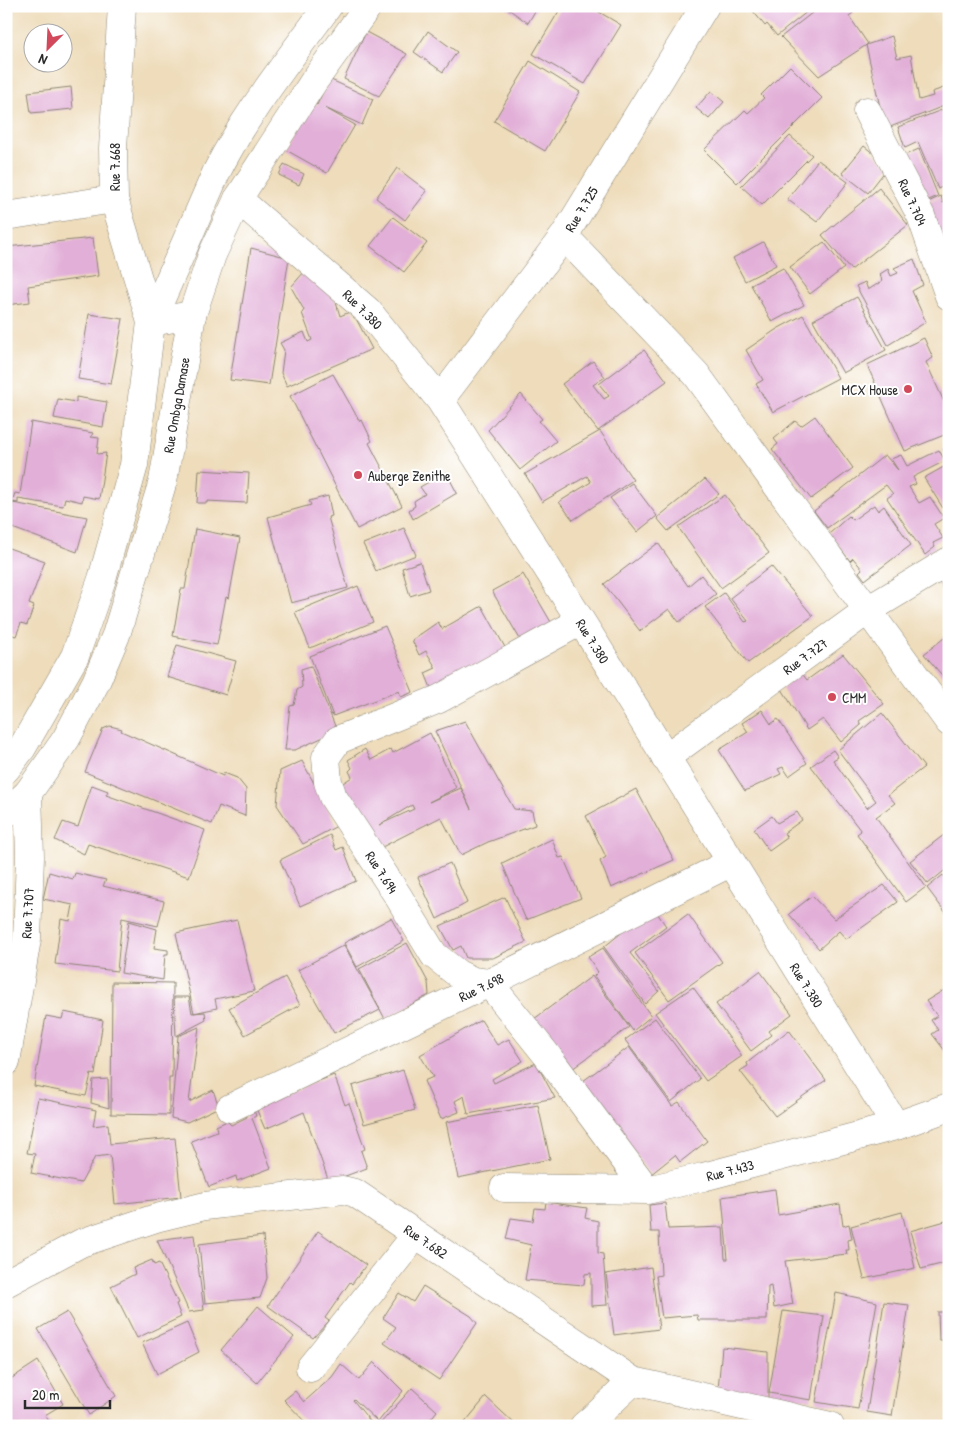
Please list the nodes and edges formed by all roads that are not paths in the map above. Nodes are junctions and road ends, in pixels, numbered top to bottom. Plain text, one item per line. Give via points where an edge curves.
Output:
1 (122, 6) edge
2 (328, 6) edge
3 (368, 6) edge
4 (704, 6) edge
5 (867, 111) dead end
6 (114, 199) junction
7 (238, 199) junction
8 (6, 216) edge
9 (564, 236) junction
10 (949, 296) edge
11 (192, 315) junction
12 (150, 322) junction
13 (440, 400) junction
14 (949, 560) edge
15 (868, 610) junction
16 (581, 621) junction
17 (949, 722) edge
18 (665, 758) junction
19 (6, 769) edge
20 (28, 793) junction
21 (6, 813) edge
22 (730, 863) junction
23 (489, 983) junction
24 (6, 1062) edge
25 (949, 1107) edge
26 (230, 1108) dead end
27 (896, 1126) junction
28 (504, 1188) dead end
29 (647, 1190) junction
30 (416, 1235) junction
31 (6, 1283) edge
32 (310, 1368) dead end
33 (633, 1382) junction
34 (584, 1426) edge
35 (830, 1426) edge

1 - 6 street, Rue 7.668 via 113,148
2 - 12 street via 241,126 228,149
3 - 7 street, Rue Ombga Damase via 314,81
4 - 9 street, Rue 7.725
5 - 10 street, Rue 7.704 via 921,216
6 - 8 street
6 - 12 street, Rue 7.668
7 - 11 street, Rue Ombga Damase via 212,255
7 - 13 street, Rue 7.380 via 368,310
9 - 13 street, Rue 7.725
9 - 15 street via 696,374
11 - 12 street
11 - 20 street, Rue Ombga Damase via 163,481 116,636 66,739
12 - 19 street via 134,465 102,579 75,656 22,748
13 - 16 street, Rue 7.380
14 - 15 street, Rue 7.727
15 - 17 street
15 - 18 street, Rue 7.727
16 - 18 street, Rue 7.380
16 - 23 street, Rue 7.694 via 439,698 338,740 326,757 333,797 434,955 458,974 473,981
18 - 22 street, Rue 7.380
20 - 21 street, Rue Ombga Damase
20 - 24 street, Rue 7.707 via 27,939
22 - 23 street, Rue 7.698
22 - 27 street, Rue 7.380
23 - 26 street, Rue 7.698
23 - 29 street
25 - 27 street, Rue 7.433
27 - 29 street, Rue 7.433
28 - 29 street, Rue 7.433
30 - 31 street, Rue 7.682 via 355,1193 343,1190 205,1206 156,1218 81,1243
30 - 32 street
30 - 33 street, Rue 7.682
33 - 34 street
33 - 35 street, Rue 7.682

